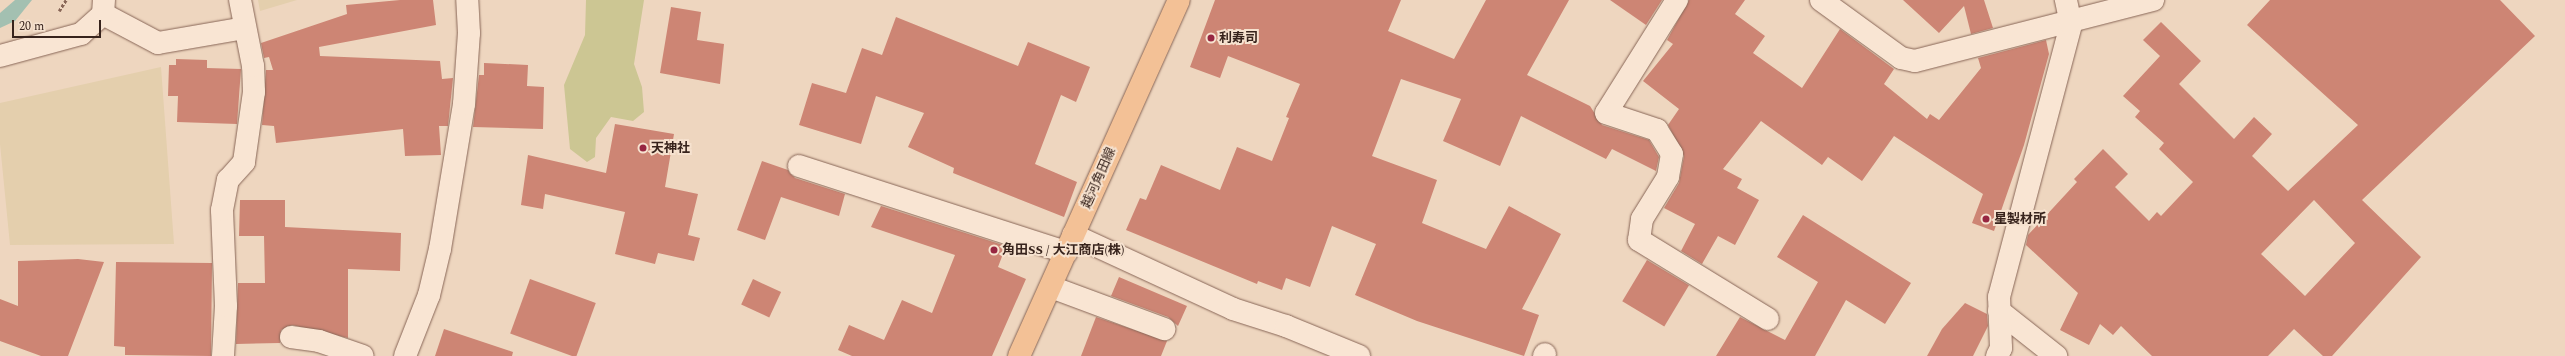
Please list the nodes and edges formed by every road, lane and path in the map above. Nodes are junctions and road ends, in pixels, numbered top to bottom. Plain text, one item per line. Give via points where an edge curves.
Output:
1 (240, 0) edge
2 (467, 0) edge
3 (1179, 0) edge
4 (1677, 0) edge
5 (1821, 0) edge
6 (2066, 0) edge
7 (2154, 0) edge
8 (103, 7) edge
9 (2071, 24) junction
10 (245, 28) junction
11 (0, 56) edge
12 (799, 166) dead end
13 (1070, 244) junction
14 (1051, 287) junction
15 (1999, 311) junction
16 (1768, 320) dead end
17 (1164, 328) dead end
18 (290, 337) dead end
19 (223, 356) edge
20 (363, 356) edge
21 (405, 356) edge
22 (1019, 356) edge
23 (1359, 356) edge
24 (1997, 356) edge
25 (2056, 356) edge

1 - 10 street
2 - 21 street via 469,33 464,104 440,249 429,295
3 - 13 main road, 越河角田線
4 - 16 street via 1606,113 1657,130 1672,154 1668,177 1642,219 1639,240
5 - 9 street via 1901,58 1916,61
6 - 9 street
7 - 9 street
8 - 10 street via 158,43
8 - 11 street via 81,34
9 - 15 street via 1999,297
10 - 19 street via 254,92 244,162 228,180 222,210 226,306
12 - 13 street
13 - 14 main road, 越河角田線
13 - 23 street
14 - 17 street
14 - 22 main road, 越河角田線
15 - 24 street via 2001,348
15 - 25 street
18 - 20 street via 319,341

